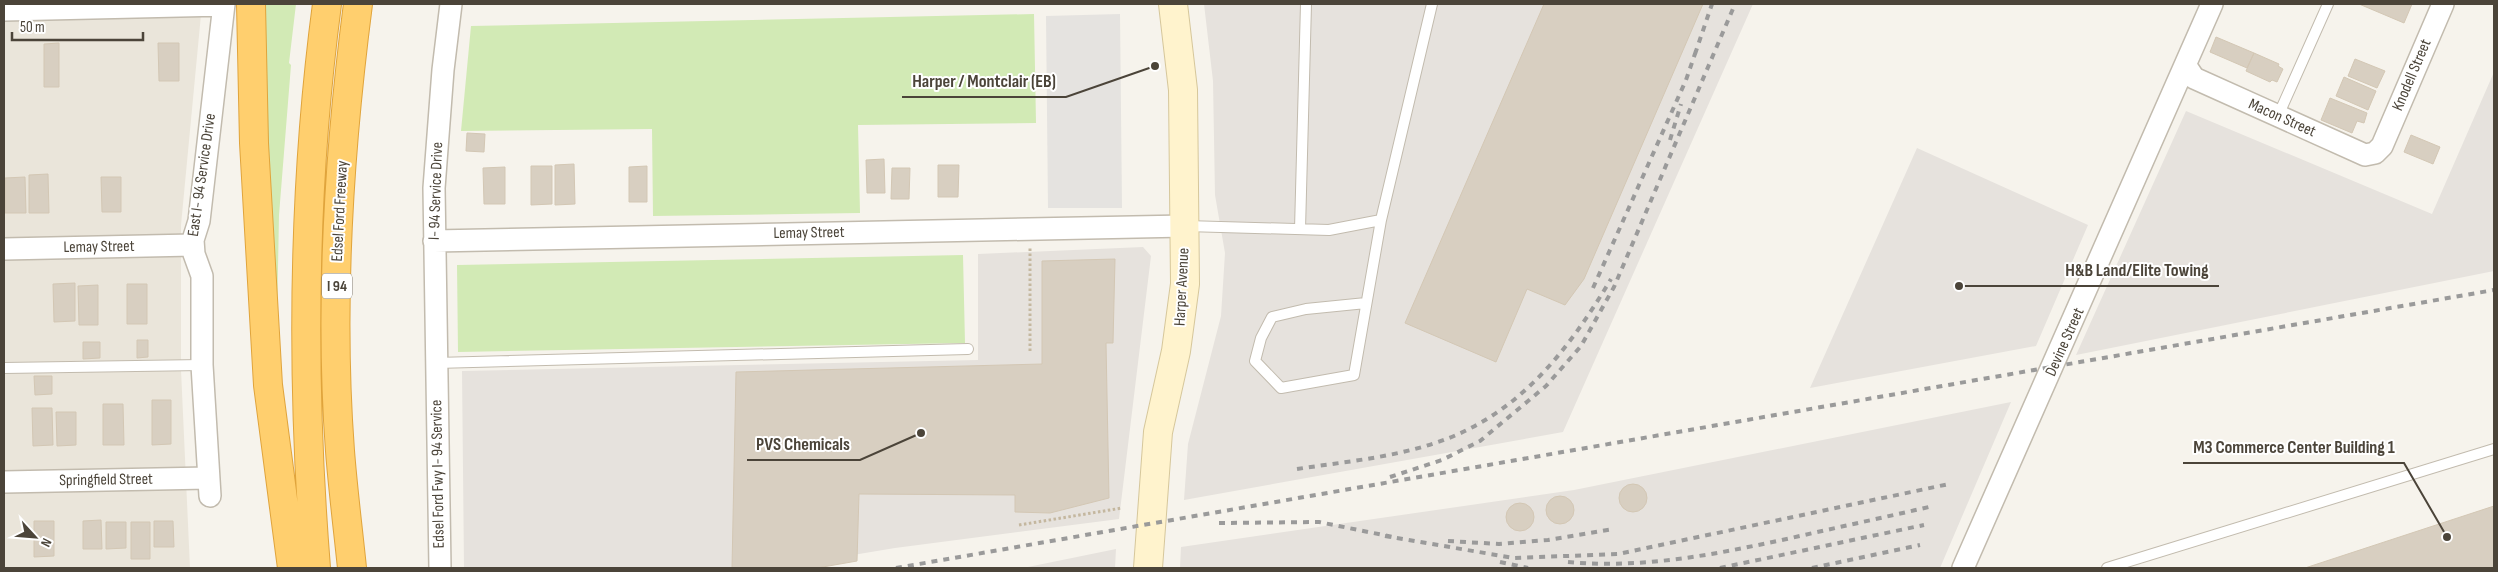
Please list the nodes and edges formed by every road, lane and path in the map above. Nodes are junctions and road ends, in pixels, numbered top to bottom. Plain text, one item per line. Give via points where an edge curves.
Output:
1 (224, 4) edge
2 (251, 4) edge
3 (327, 4) edge
4 (358, 4) edge
5 (452, 4) edge
6 (1173, 4) edge
7 (1306, 4) edge
8 (1432, 4) edge
9 (2212, 4) edge
10 (2328, 4) edge
11 (2443, 4) edge
12 (4, 10) edge
13 (2186, 66) junction
14 (2278, 116) junction
15 (2382, 146) joint
16 (1381, 220) junction
17 (1185, 226) junction
18 (1300, 229) junction
19 (434, 241) junction
20 (193, 245) junction
21 (1030, 246) dead end
22 (4, 249) edge
23 (1366, 303) junction
24 (968, 349) dead end
25 (1030, 351) dead end
26 (202, 365) junction
27 (4, 368) edge
28 (436, 371) junction
29 (2494, 449) edge
30 (4, 482) edge
31 (209, 487) joint
32 (1122, 508) dead end
33 (1019, 525) dead end
34 (1966, 567) edge
35 (292, 568) edge
36 (316, 568) edge
37 (352, 568) edge
38 (440, 568) edge
39 (1148, 568) edge
40 (2107, 568) edge

1 - 12 street
1 - 20 street, East I- 94 Service Drive via 199,221
2 - 35 highway via 254,142 268,385
3 - 36 highway, Edsel Ford Freeway / I 94 via 310,165 307,235 305,372
4 - 37 highway, Edsel Ford Freeway / I 94 via 343,146 336,343 340,450
5 - 19 street, I- 94 Service Drive via 438,123
6 - 17 main road, Harper Avenue via 1183,90
7 - 18 lane
8 - 16 lane
9 - 13 street, Devine Street
10 - 14 lane
11 - 15 street, Knodell Street
13 - 14 street, Macon Street via 2194,78
13 - 34 street, Devine Street
14 - 15 street, Macon Street via 2365,155 2375,153
16 - 18 lane via 1329,230
16 - 23 lane
17 - 18 lane
17 - 19 street, Lemay Street
17 - 39 main road, Harper Avenue via 1182,313 1158,432
19 - 28 street, I- 94 Service Drive
20 - 22 street, Lemay Street
20 - 26 street, East I- 94 Service Drive via 202,276
21 - 25 path
23 - 23 lane via 1354,375 1281,388 1255,361 1261,338 1272,316
24 - 28 lane
26 - 27 lane
26 - 31 street, East I- 94 Service Drive
28 - 38 street, Edsel Ford Fwy I- 94 Service
29 - 40 lane
30 - 31 street, Springfield Street
32 - 33 path

